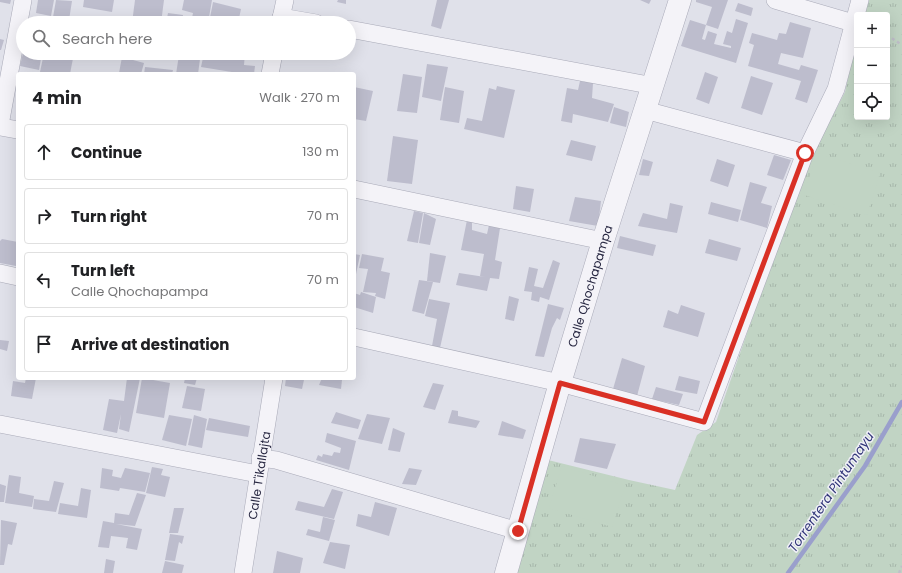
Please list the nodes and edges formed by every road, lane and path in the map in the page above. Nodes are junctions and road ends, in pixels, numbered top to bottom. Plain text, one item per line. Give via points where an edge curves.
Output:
1 (24, 0) edge
2 (285, 0) edge
3 (680, 0) edge
4 (775, 0) edge
5 (860, 0) edge
6 (21, 16) edge
7 (282, 16) edge
8 (853, 23) junction
9 (356, 30) edge
10 (890, 37) edge
11 (16, 42) edge
12 (902, 44) edge
13 (273, 60) edge
14 (270, 72) edge
15 (654, 86) junction
16 (645, 110) junction
17 (0, 126) edge
18 (16, 130) edge
19 (805, 153) junction
20 (356, 189) edge
21 (603, 241) junction
22 (0, 274) edge
23 (16, 277) edge
24 (356, 337) edge
25 (274, 380) edge
26 (560, 383) junction
27 (0, 424) edge
28 (259, 466) junction
29 (518, 531) junction
30 (902, 566) edge
31 (243, 573) edge
32 (506, 573) edge
33 (899, 573) edge

1 - 6 street
2 - 7 street
3 - 15 street, Calle Qhochapampa
4 - 8 street
5 - 8 street
8 - 19 street via 836,89
9 - 15 street
10 - 12 path
11 - 17 street
13 - 14 street
15 - 16 street, Calle Qhochapampa
16 - 19 street
16 - 21 street, Calle Qhochapampa
17 - 18 street
19 - 26 street via 704,422
20 - 21 street
21 - 26 street, Calle Qhochapampa
22 - 23 street
24 - 26 street
25 - 28 street, Calle T'ikallajta
26 - 29 street, Calle Qhochapampa
27 - 28 street
28 - 29 street via 276,460
28 - 31 street, Calle T'ikallajta
29 - 32 street, Calle Qhochapampa
30 - 33 path

